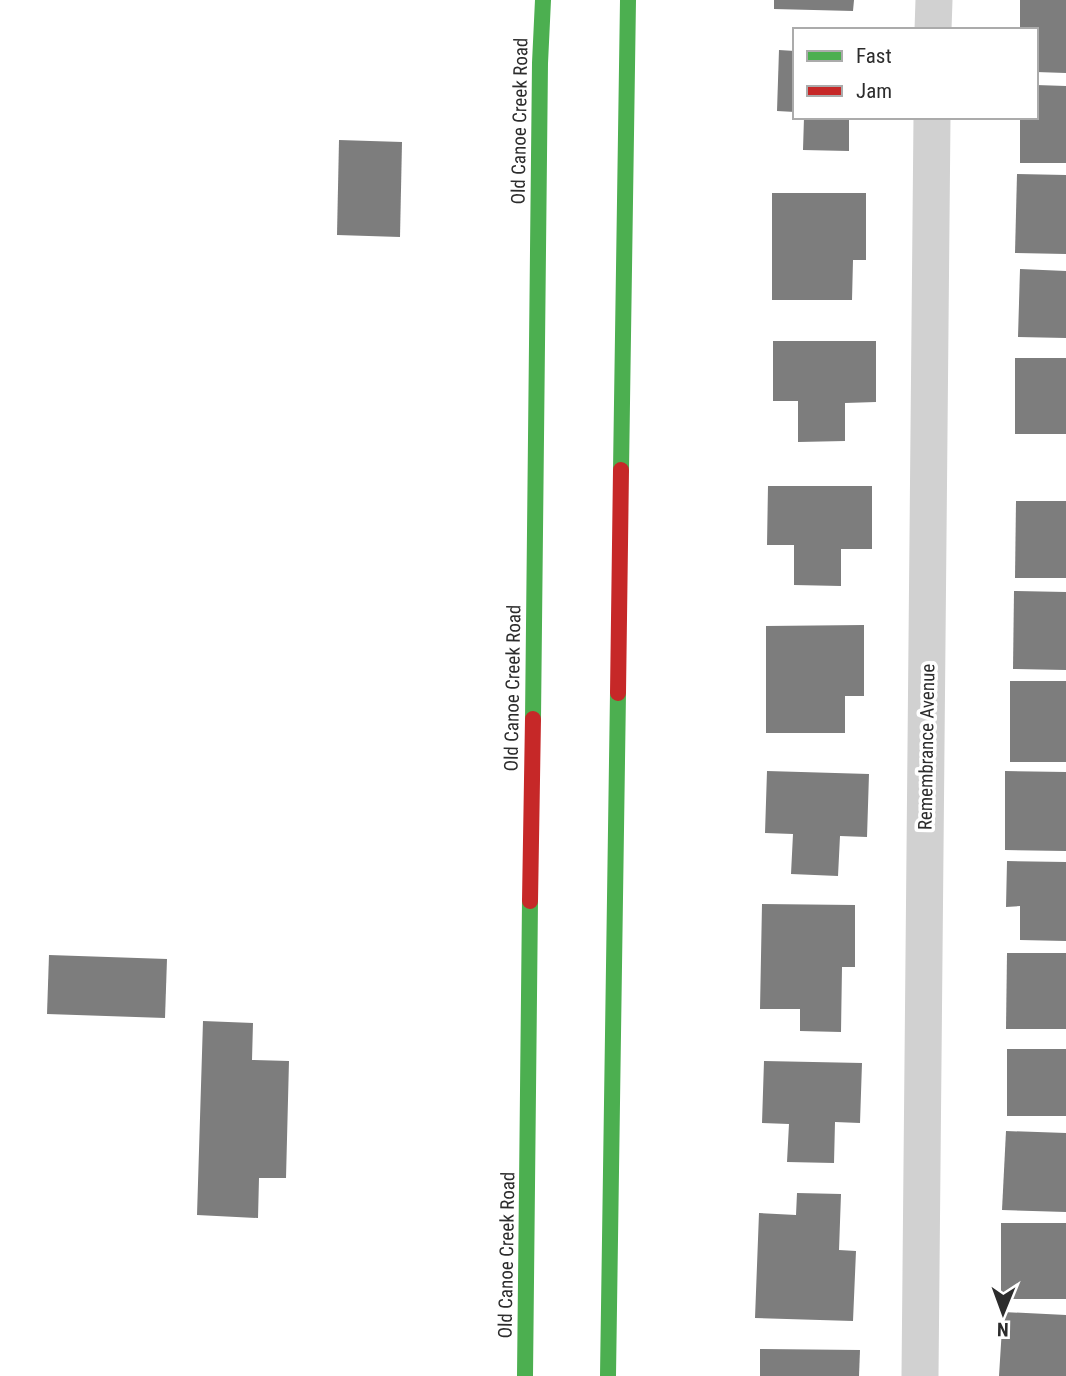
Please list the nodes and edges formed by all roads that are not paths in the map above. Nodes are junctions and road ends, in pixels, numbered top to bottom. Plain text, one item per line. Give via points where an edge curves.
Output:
1 (543, 0) edge
2 (628, 0) edge
3 (934, 0) edge
4 (933, 28) edge
5 (932, 119) edge
6 (525, 1376) edge
7 (608, 1376) edge
8 (919, 1376) edge

1 - 6 main road, Old Canoe Creek Road
2 - 7 main road
3 - 4 street
5 - 8 street, Remembrance Avenue

